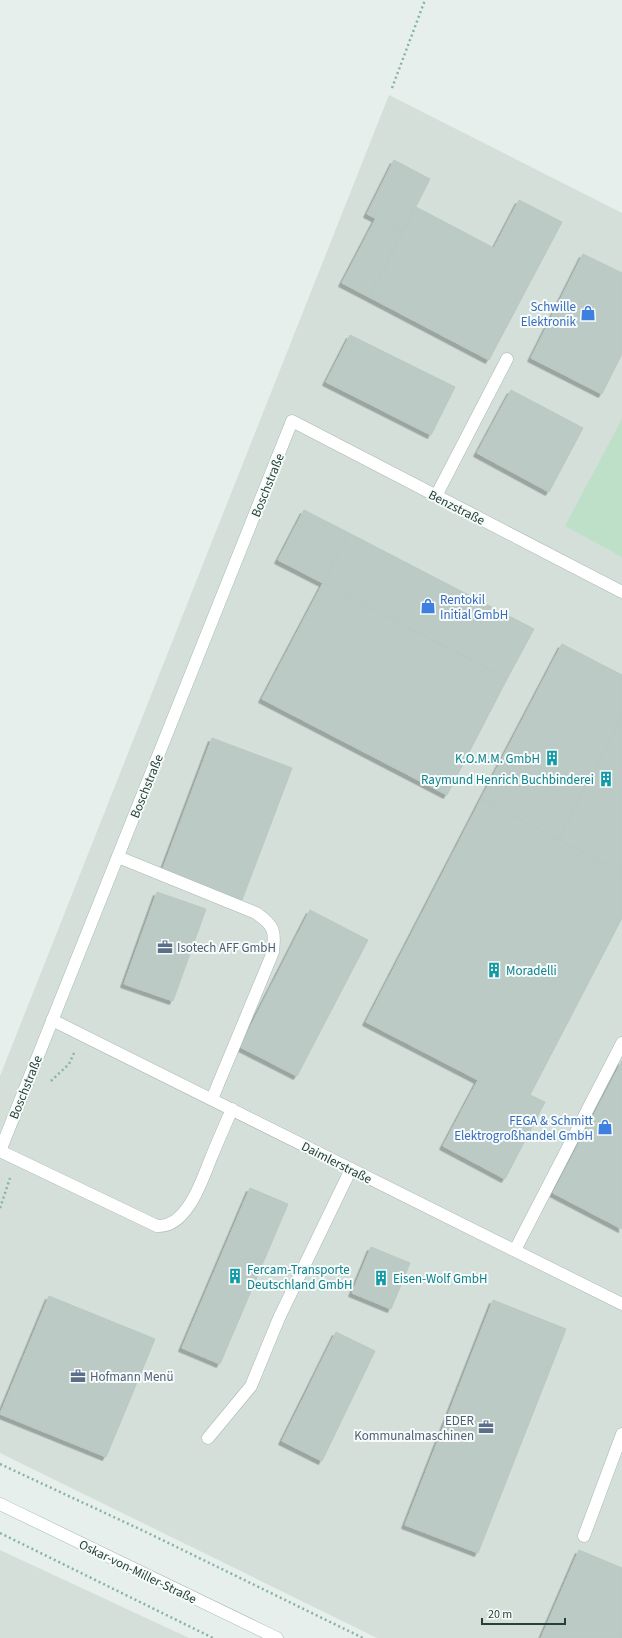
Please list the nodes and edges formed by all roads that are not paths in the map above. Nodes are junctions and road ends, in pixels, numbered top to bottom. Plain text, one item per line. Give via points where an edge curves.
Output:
1 (507, 359) dead end
2 (292, 421) joint
3 (436, 496) junction
4 (622, 592) edge
5 (118, 857) junction
6 (52, 1020) junction
7 (622, 1043) edge
8 (212, 1099) junction
9 (232, 1109) junction
10 (0, 1151) edge
11 (351, 1169) junction
12 (515, 1250) junction
13 (622, 1304) edge
14 (622, 1434) edge
15 (208, 1438) dead end
16 (0, 1504) edge
17 (584, 1536) dead end
18 (277, 1638) edge

1 - 3 street
2 - 3 street, Benzstraße
2 - 5 street, Boschstraße
3 - 4 street, Benzstraße
5 - 6 street, Boschstraße
5 - 8 street via 256,913 272,927 275,934 273,952
6 - 8 street, Daimlerstraße
6 - 10 street, Boschstraße
7 - 12 street
8 - 9 street, Daimlerstraße
9 - 10 street via 196,1196 182,1214 164,1226 157,1226
9 - 11 street, Daimlerstraße
11 - 12 street, Daimlerstraße
11 - 15 street via 279,1318 251,1386
12 - 13 street, Daimlerstraße
14 - 17 street
16 - 18 street, Oskar-von-Miller-Straße

